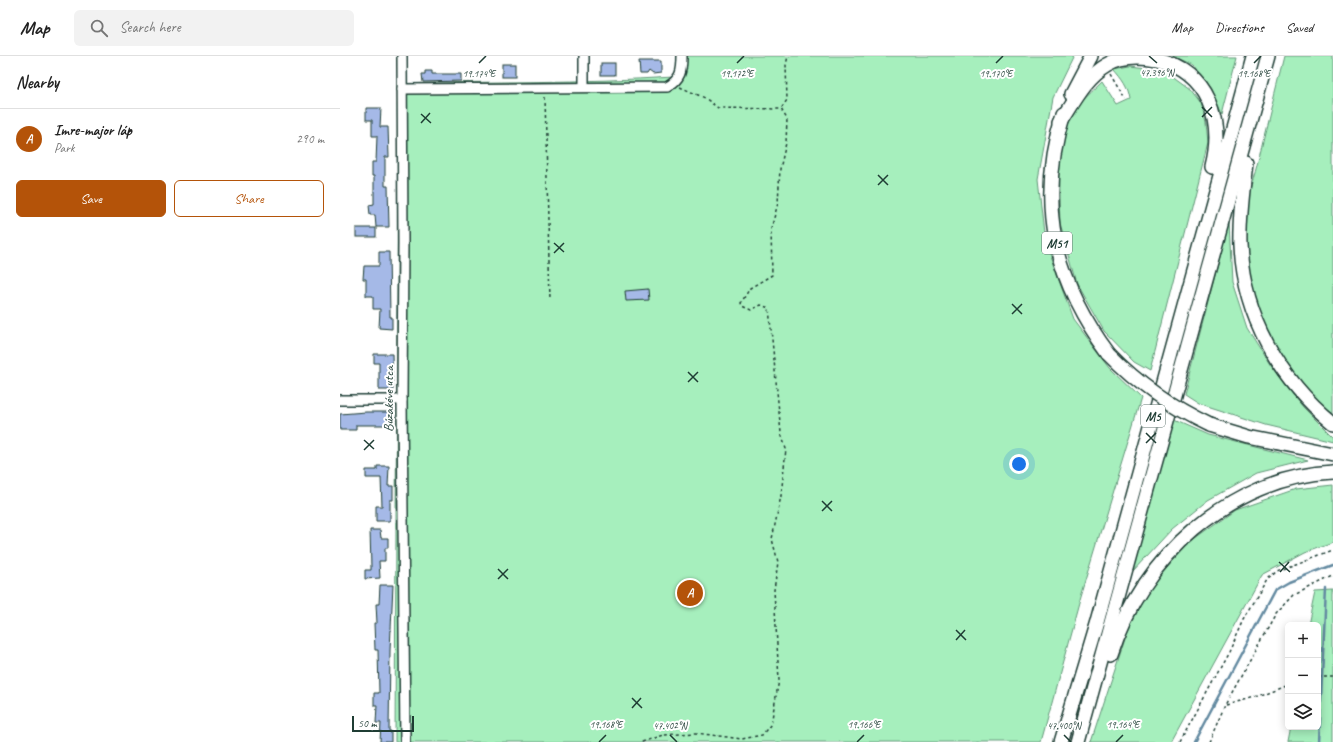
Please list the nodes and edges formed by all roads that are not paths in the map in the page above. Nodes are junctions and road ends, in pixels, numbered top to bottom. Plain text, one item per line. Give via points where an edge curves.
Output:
1 (402, 56) edge
2 (584, 56) edge
3 (682, 56) edge
4 (1091, 56) edge
5 (1253, 56) edge
6 (1268, 56) edge
7 (584, 86) junction
8 (402, 89) junction
9 (1061, 121) junction
10 (1248, 130) junction
11 (1201, 242) junction
12 (340, 400) edge
13 (402, 400) junction
14 (1333, 423) edge
15 (1333, 454) edge
16 (1333, 472) edge
17 (405, 742) edge
18 (1061, 742) edge
19 (1078, 742) edge

1 - 8 street, Búzakéve utca
2 - 7 street
3 - 7 street via 682,71 670,85
4 - 9 highway via 1069,97
5 - 11 highway, M5
6 - 10 highway, M5
7 - 8 street
8 - 13 street, Búzakéve utca
9 - 11 highway via 1083,87 1106,65 1136,57 1162,60 1187,73 1204,92 1212,108 1217,136 1216,152 1200,219
9 - 15 highway, M51, bridge via 1053,155 1050,189 1056,240 1061,263 1078,306 1109,354 1156,395 1209,425 1248,437
10 - 14 highway via 1240,227 1241,262 1248,294 1261,329 1289,378
10 - 19 highway, M5
11 - 18 highway, M5 via 1097,622
12 - 13 street
13 - 17 street, Búzakéve utca
16 - 19 highway via 1293,478 1243,496 1219,509 1170,553 1133,604 1114,645 1096,702

